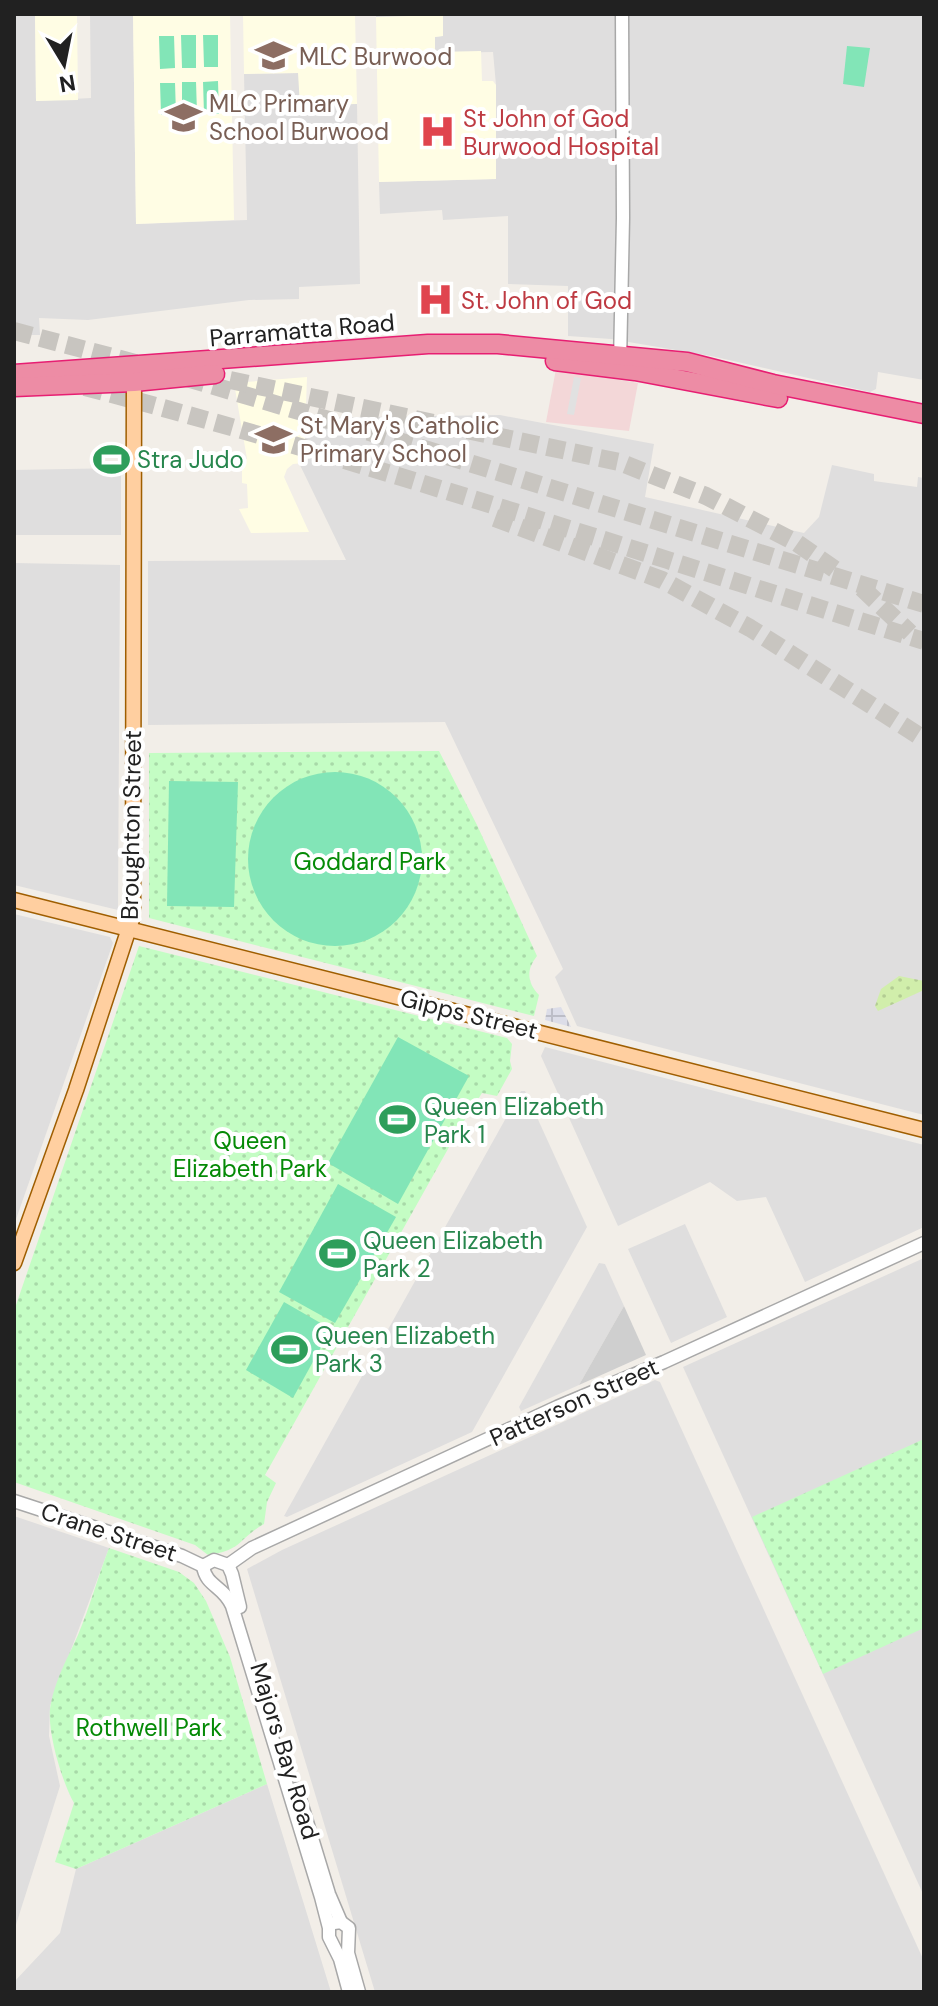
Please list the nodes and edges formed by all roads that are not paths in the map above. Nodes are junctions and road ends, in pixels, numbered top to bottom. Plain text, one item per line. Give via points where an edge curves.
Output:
1 (622, 14) edge
2 (620, 362) junction
3 (14, 374) edge
4 (134, 375) junction
5 (14, 387) edge
6 (924, 414) edge
7 (924, 426) edge
8 (14, 900) edge
9 (130, 928) junction
10 (924, 1130) edge
11 (924, 1243) edge
12 (14, 1263) edge
13 (14, 1501) edge
14 (203, 1566) junction
15 (230, 1571) junction
16 (219, 1586) junction
17 (335, 1925) junction
18 (348, 1939) junction
19 (333, 1942) junction
20 (349, 1992) edge
21 (359, 1992) edge

1 - 2 street
2 - 4 highway, Parramatta Road via 431,356
2 - 6 highway, Parramatta Road via 687,362
2 - 7 highway, Parramatta Road
3 - 4 highway, Parramatta Road
4 - 5 highway, Parramatta Road
4 - 9 main road, Broughton Street via 135,899
8 - 9 main road, Gipps Street
9 - 10 main road, Gipps Street
9 - 12 main road, Broughton Street
11 - 15 street, Patterson Street via 252,1548
13 - 14 street, Crane Street
14 - 15 street via 214,1560
14 - 16 street, Majors Bay Road via 207,1579
15 - 16 street, Patterson Street via 229,1585
15 - 17 street, Majors Bay Road
16 - 17 street, Majors Bay Road via 229,1598
17 - 18 street via 349,1928
17 - 19 street via 329,1937
18 - 19 street
18 - 21 street
19 - 20 street

